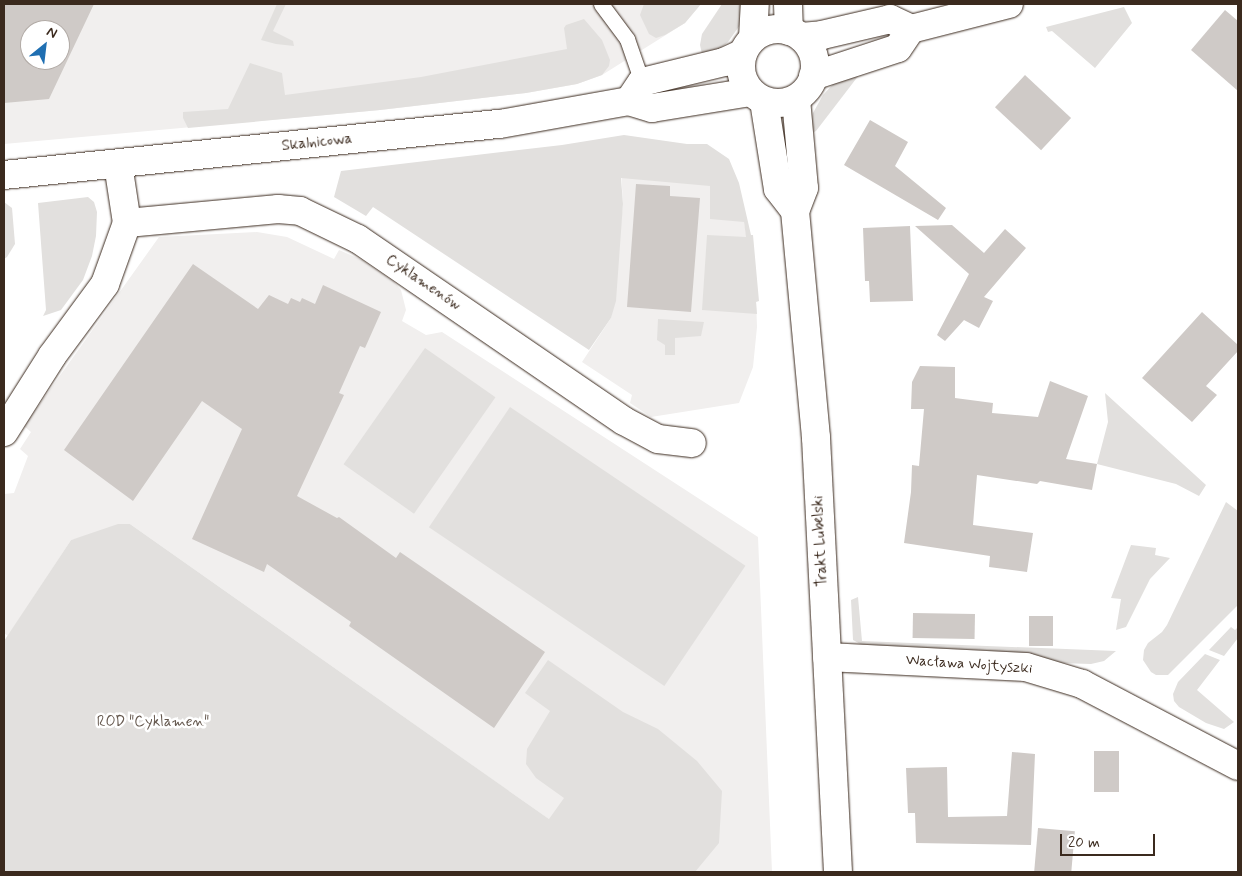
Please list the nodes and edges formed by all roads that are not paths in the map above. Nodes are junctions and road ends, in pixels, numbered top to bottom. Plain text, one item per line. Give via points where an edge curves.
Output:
1 (601, 4) edge
2 (755, 4) edge
3 (788, 4) edge
4 (1010, 4) edge
5 (911, 28) junction
6 (795, 34) junction
7 (748, 46) junction
8 (814, 76) junction
9 (635, 91) junction
10 (757, 96) junction
11 (796, 99) junction
12 (118, 164) junction
13 (4, 175) edge
14 (795, 211) junction
15 (127, 223) junction
16 (4, 432) edge
17 (692, 444) dead end
18 (827, 657) junction
19 (1238, 766) edge
20 (838, 872) edge

1 - 9 lane via 627,39
2 - 7 street
3 - 6 street
4 - 5 street
5 - 6 street via 890,19 822,35
5 - 8 street via 898,48
6 - 7 street via 771,30
6 - 8 street via 813,54
7 - 9 street, Skalnicowa via 724,62
7 - 10 street via 742,77
8 - 11 street
9 - 10 street, Skalnicowa via 652,108
9 - 12 street, Skalnicowa via 500,124
10 - 11 street via 780,103
10 - 14 street via 778,189
11 - 14 street, Trakt Lubelski via 804,188
12 - 13 street, Skalnicowa
12 - 15 street
14 - 18 street, Trakt Lubelski via 813,400
15 - 16 street via 105,284 52,356
15 - 17 street, Cyklamenów via 278,209 300,211 358,239 624,421 658,439
18 - 19 street, Wacława Wojtyszki via 1026,666 1082,684
18 - 20 street, Trakt Lubelski

